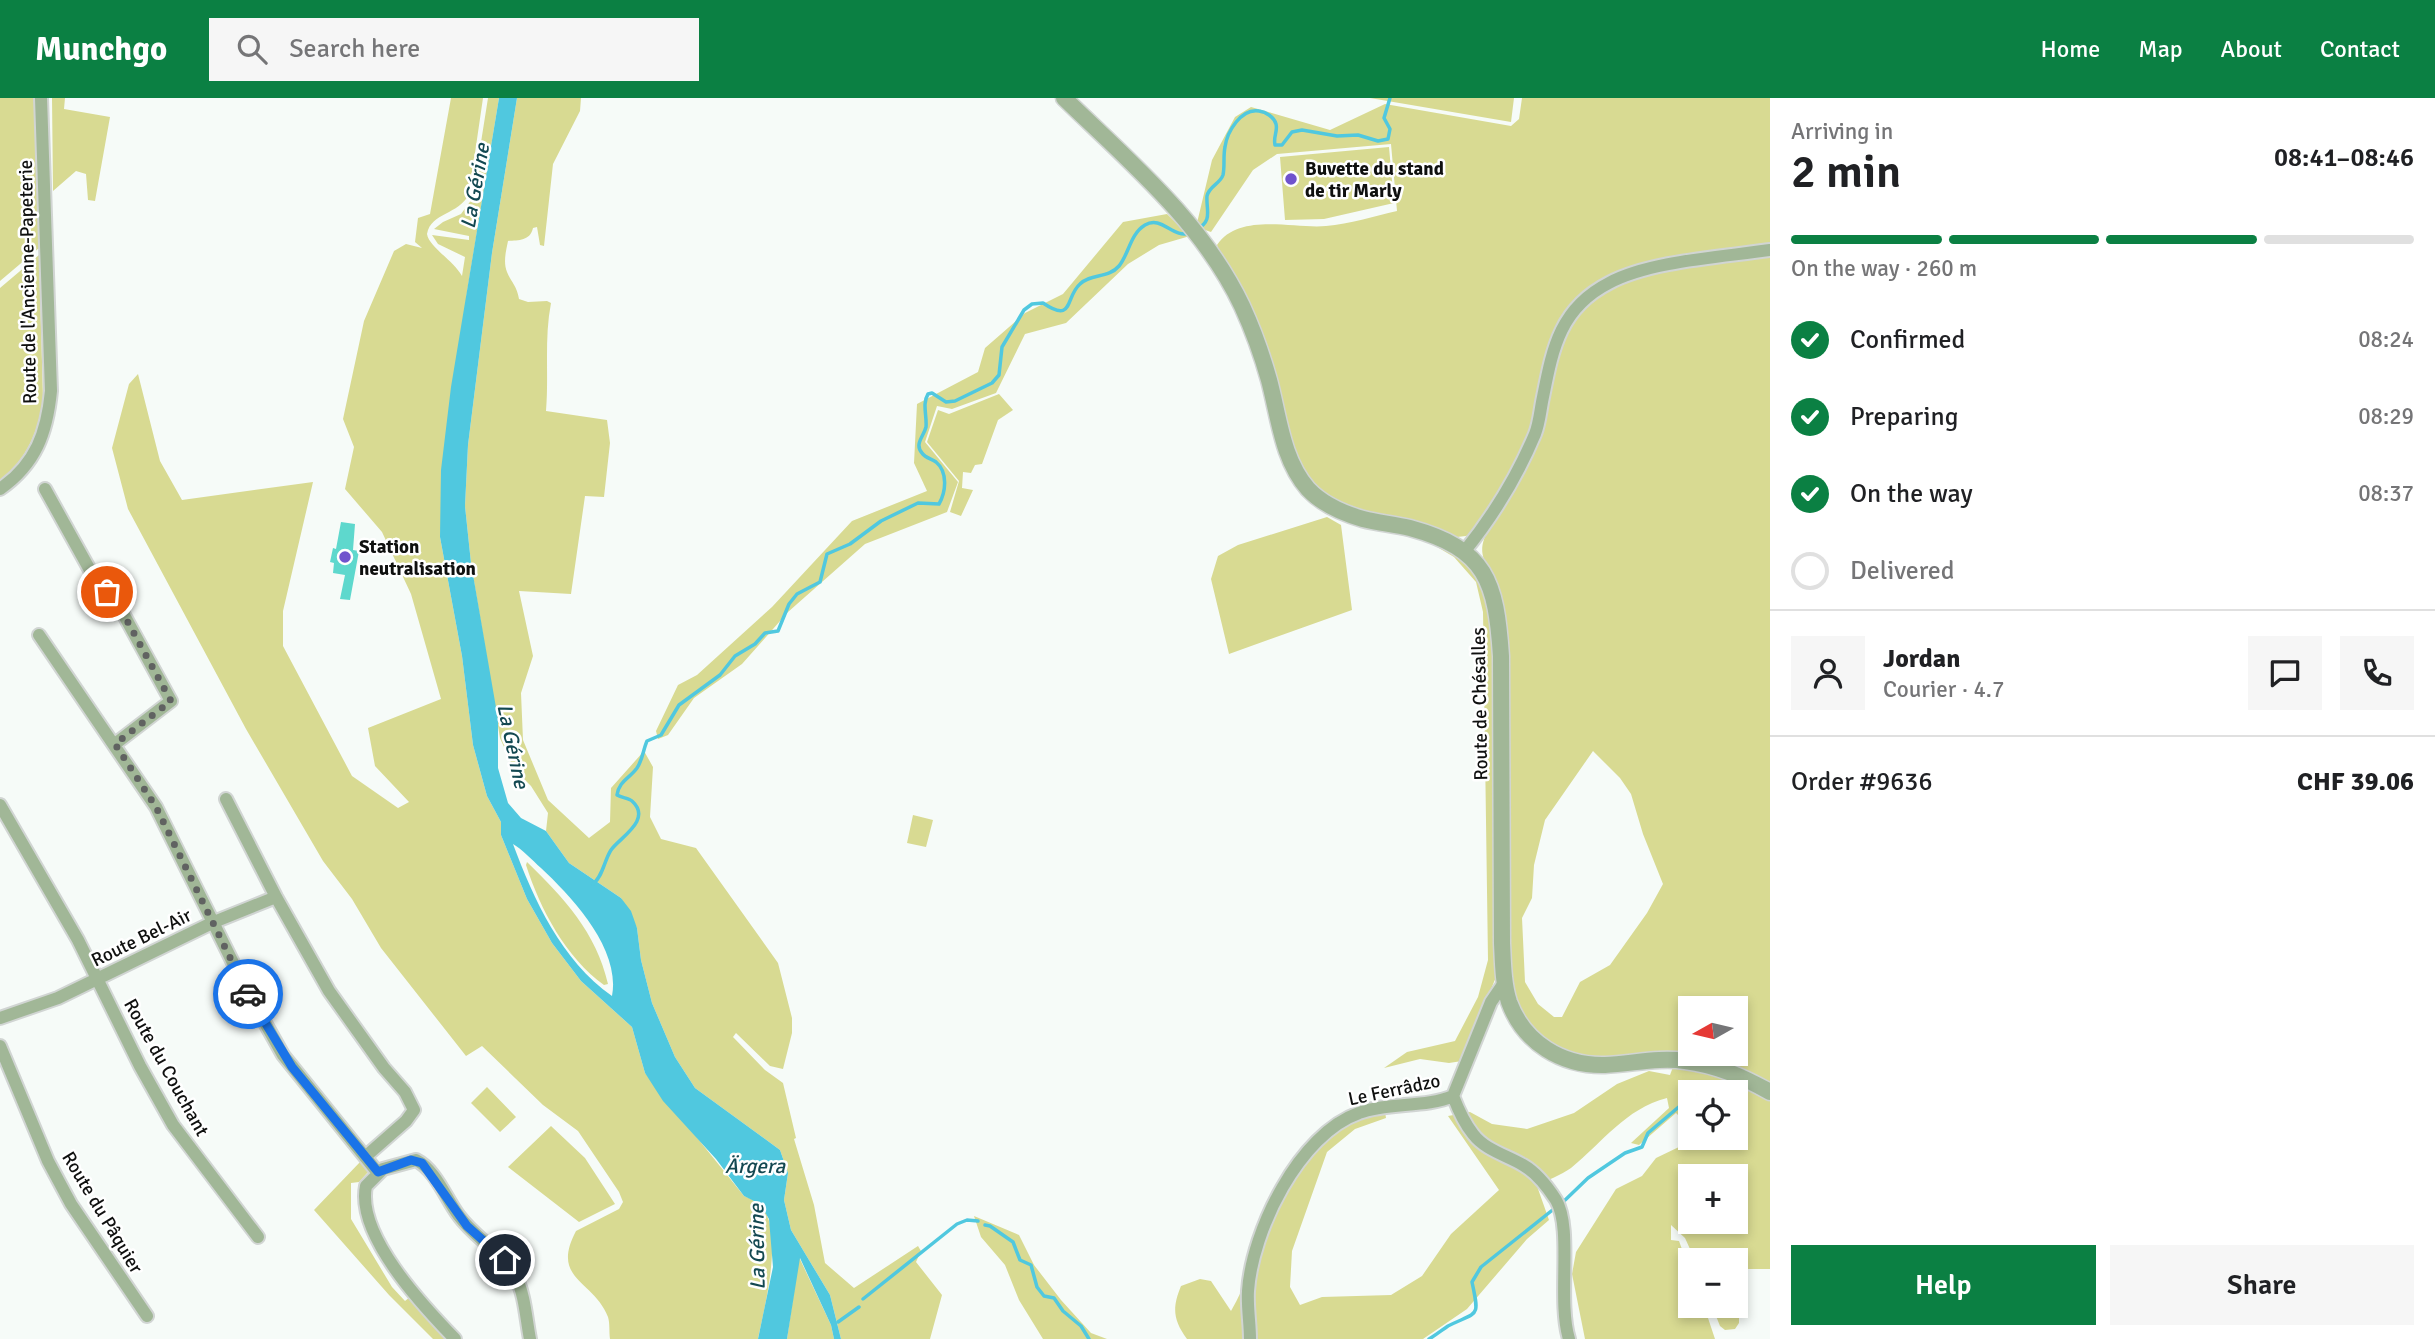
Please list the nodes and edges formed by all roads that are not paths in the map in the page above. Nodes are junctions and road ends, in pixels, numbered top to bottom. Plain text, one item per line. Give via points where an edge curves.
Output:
1 (41, 98) edge
2 (1064, 98) edge
3 (1770, 250) edge
4 (0, 489) edge
5 (45, 489) dead end
6 (1464, 552) junction
7 (39, 635) dead end
8 (115, 744) junction
9 (226, 799) dead end
10 (0, 805) edge
11 (6, 826) edge
12 (276, 897) junction
13 (214, 922) junction
14 (98, 979) junction
15 (1504, 983) junction
16 (0, 1018) edge
17 (0, 1046) edge
18 (1770, 1092) edge
19 (1453, 1096) junction
20 (365, 1157) junction
21 (378, 1172) junction
22 (258, 1237) dead end
23 (147, 1316) dead end
24 (456, 1339) edge
25 (530, 1339) edge
26 (1250, 1339) edge
27 (1569, 1339) edge

1 - 4 street, Route de l'Ancienne-Papeterie via 51,391 48,420 29,462
2 - 6 street, Route de Chésalles via 1186,220 1223,271 1261,355 1287,452 1309,490 1341,512 1430,534
3 - 6 street via 1645,270 1608,283 1578,306 1563,323 1553,349 1536,430 1489,520
5 - 8 street via 101,590 113,595 171,701
6 - 15 street, Route de Chésalles via 1482,569 1498,613
7 - 8 street
8 - 13 street via 156,807
9 - 12 street
10 - 11 street, Route du Couchant
11 - 14 street, Route du Couchant
12 - 13 street
12 - 20 street via 329,991 414,1110
13 - 14 street, Route Bel-Air
13 - 20 street, Route Bel-Air via 283,1055
14 - 16 street, Route Bel-Air
14 - 22 street, Route du Couchant via 173,1125
15 - 18 street, Route de Chésalles via 1509,1002 1528,1034 1563,1059 1604,1065 1683,1060 1738,1074
15 - 19 street, Le Ferrâdzo via 1491,1002
17 - 23 street, Route du Pâquier via 71,1204
19 - 26 street, Le Ferrâdzo via 1361,1112 1324,1132 1293,1170 1254,1253 1248,1291
19 - 27 street via 1474,1136 1541,1179 1558,1206 1563,1230 1563,1312
20 - 21 street, Route Bel-Air
21 - 24 street via 364,1195 374,1233 416,1300
21 - 25 street via 411,1160 422,1163 467,1226 514,1274

